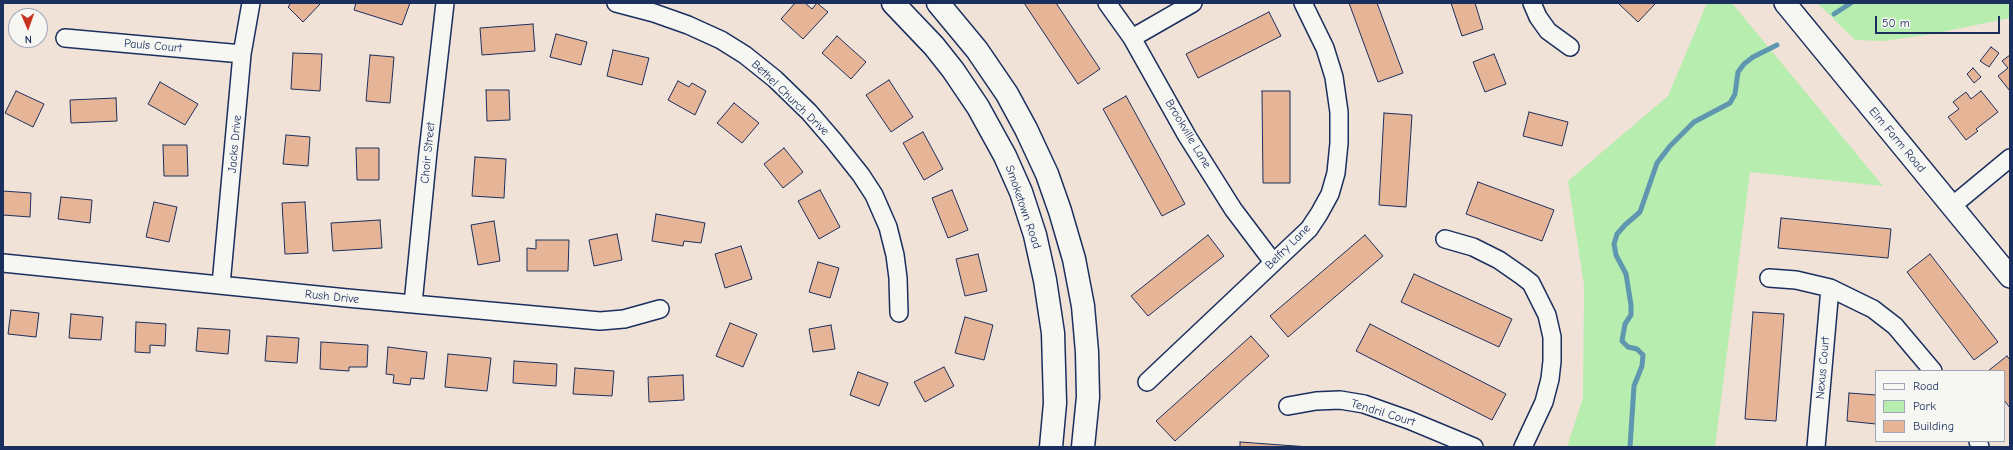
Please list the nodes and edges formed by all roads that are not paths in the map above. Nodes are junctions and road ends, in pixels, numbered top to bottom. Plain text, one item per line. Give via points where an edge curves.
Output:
1 (251, 3) edge
2 (446, 3) edge
3 (616, 3) edge
4 (893, 3) edge
5 (938, 3) edge
6 (1107, 3) edge
7 (1193, 3) edge
8 (1303, 3) edge
9 (1532, 3) edge
10 (1785, 3) edge
11 (65, 38) dead end
12 (1132, 38) junction
13 (1570, 48) dead end
14 (242, 54) junction
15 (2010, 158) edge
16 (1952, 206) junction
17 (1445, 239) dead end
18 (1274, 262) junction
19 (3, 263) edge
20 (2010, 277) edge
21 (1769, 278) dead end
22 (221, 285) junction
23 (1830, 288) junction
24 (413, 304) junction
25 (660, 309) dead end
26 (899, 313) dead end
27 (1932, 370) edge
28 (1147, 382) dead end
29 (1288, 406) dead end
30 (1051, 447) edge
31 (1083, 447) edge
32 (1474, 447) edge
33 (1522, 447) edge
34 (1816, 447) edge

1 - 14 street, Jacks Drive
2 - 24 street, Choir Street
3 - 26 street, Bethel Church Drive via 681,22 721,40 775,79 809,112 834,140 874,195 888,227 895,255
4 - 30 main road, Smoketown Road via 953,70 1006,156 1021,192 1046,280 1053,333 1055,403
5 - 31 main road via 977,50 1007,94 1038,155 1060,211 1083,306 1088,397
6 - 12 street, Brookville Lane
7 - 12 street
8 - 18 street, Belfry Lane via 1325,48 1334,76 1340,143 1330,194 1319,214 1309,229
9 - 13 street via 1548,31
10 - 16 street, Elm Farm Road
11 - 14 street, Pauls Court
12 - 18 street, Brookville Lane via 1187,136 1225,196
14 - 22 street, Jacks Drive
15 - 16 street
16 - 20 street, Elm Farm Road
17 - 33 street via 1473,247 1522,276 1531,283 1547,315 1552,337 1550,379 1544,402
18 - 28 street, Belfry Lane
19 - 22 street, Rush Drive
21 - 23 street via 1796,280
22 - 24 street, Rush Drive
23 - 27 street via 1873,309 1896,326
23 - 34 street, Nexus Court
24 - 25 street, Rush Drive via 600,321 624,319
29 - 32 street, Tendril Court via 1340,400 1364,404

